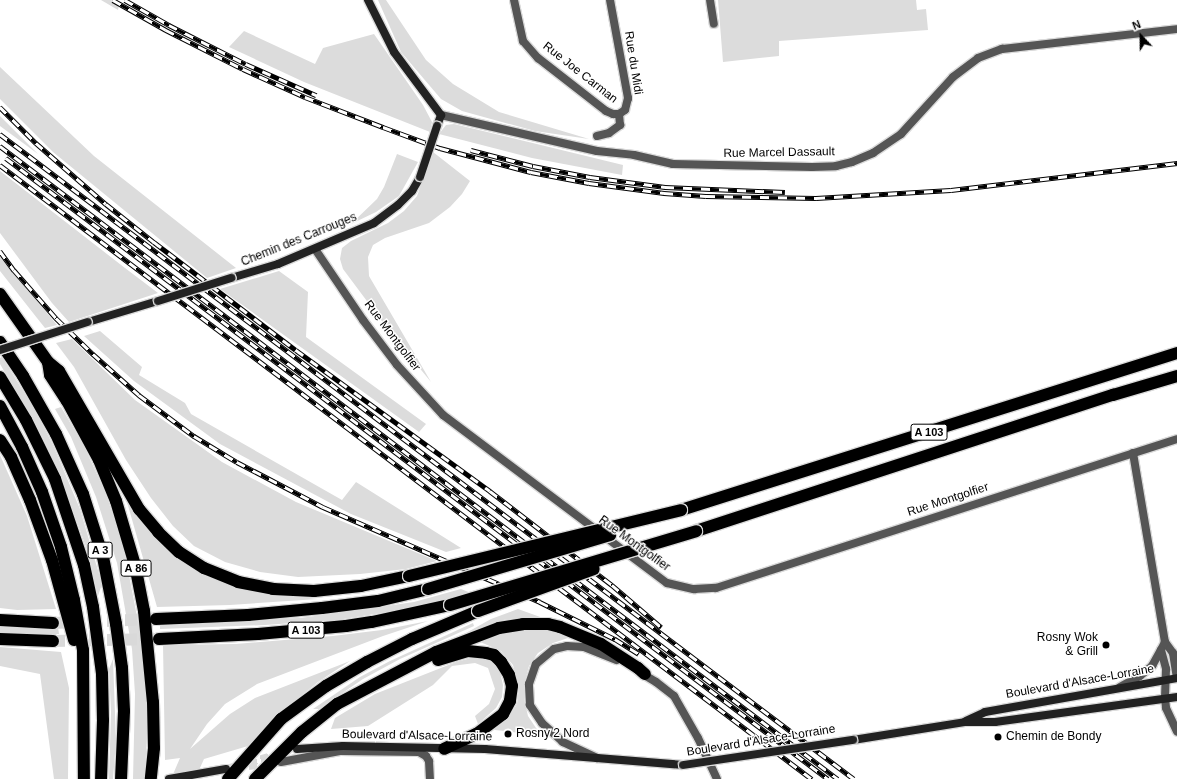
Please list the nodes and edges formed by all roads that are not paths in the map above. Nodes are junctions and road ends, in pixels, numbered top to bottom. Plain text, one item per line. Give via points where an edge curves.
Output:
1 (368, 0) edge
2 (514, 0) edge
3 (610, 0) edge
4 (710, 0) edge
5 (714, 24) dead end
6 (1177, 29) edge
7 (619, 114) junction
8 (441, 115) junction
9 (597, 136) dead end
10 (315, 249) junction
11 (0, 294) edge
12 (0, 342) edge
13 (0, 350) edge
14 (1177, 353) edge
15 (48, 362) junction
16 (1177, 376) edge
17 (0, 377) edge
18 (0, 406) edge
19 (1177, 439) edge
20 (0, 440) edge
21 (1133, 453) junction
22 (681, 510) junction
23 (696, 531) junction
24 (156, 619) tunnel mouth
25 (0, 620) edge
26 (53, 623) tunnel mouth
27 (0, 639) edge
28 (159, 639) tunnel mouth
29 (53, 641) tunnel mouth
30 (1165, 642) junction
31 (1161, 650) junction
32 (82, 660) junction
33 (645, 674) junction
34 (1177, 677) edge
35 (1164, 679) junction
36 (378, 681) junction
37 (1120, 687) junction
38 (1177, 696) edge
39 (1165, 698) junction
40 (965, 722) junction
41 (1177, 732) edge
42 (297, 749) dead end
43 (444, 749) junction
44 (598, 758) junction
45 (281, 762) tunnel mouth
46 (227, 774) edge
47 (84, 779) edge
48 (101, 779) edge
49 (121, 779) edge
50 (151, 779) edge
51 (169, 779) edge
52 (255, 779) edge
53 (430, 779) edge
54 (717, 779) edge

1 - 8 main road via 394,52
2 - 7 street, Rue Joe Carman via 523,41 533,52 606,110
3 - 7 street, Rue du Midi via 628,98 625,110
4 - 5 street
6 - 8 street, Rue Marcel Dassault via 1002,49 978,58 953,77 901,134 873,153 836,166 673,164 634,155 597,151
7 - 9 street, Rue du Midi via 620,125 608,133
8 - 10 main road, Chemin des Carrouges, bridge via 420,177 412,191 374,223
10 - 13 main road, Chemin des Carrouges, bridge via 278,264
10 - 21 street, Rue Montgolfier via 397,365 443,415 667,583 694,589 716,588
11 - 15 highway, A 86
12 - 49 highway, A 3 via 27,382 56,434 82,494 103,557 122,668 124,711
14 - 22 highway, A 103
15 - 22 highway, bridge via 59,371 139,509 158,532 179,552 204,568 238,582 273,589 314,591 361,586
15 - 50 highway, A 86 via 50,375 99,460 116,501 133,558 144,611 151,678 154,733
16 - 23 highway, A 103 via 1105,397
17 - 48 highway, A 3 via 26,420 55,479 84,565 93,607 102,674
18 - 32 highway via 42,492 62,547 83,650
19 - 21 street, Rue Montgolfier
20 - 32 highway via 30,500 64,600 78,657
21 - 30 street
22 - 24 highway, A 103, bridge via 626,530 428,589 378,601 248,615
23 - 28 highway, A 103, bridge via 450,604 372,622 258,634
23 - 46 highway, bridge via 412,638 326,686 281,719
25 - 26 highway
27 - 29 highway
30 - 31 street
30 - 34 street via 1173,653
31 - 35 street via 1165,664
31 - 37 street via 1152,666
32 - 47 highway
33 - 36 highway via 602,644 576,633 548,624 523,624 499,628 470,638
33 - 44 street via 600,652 567,646 554,649 536,664 531,675 529,695 530,705 536,717 563,742
33 - 54 street via 674,696
34 - 35 main road, Boulevard d'Alsace-Lorraine
35 - 37 main road, Boulevard d'Alsace-Lorraine
35 - 39 street
36 - 43 highway via 468,651 486,652 501,662 512,686 509,705 503,714 482,731
36 - 52 highway via 318,718
37 - 40 main road, Boulevard d'Alsace-Lorraine via 985,712
38 - 39 main road, Boulevard d'Alsace-Lorraine
39 - 40 main road, Boulevard d'Alsace-Lorraine via 995,722
39 - 41 street via 1166,708
40 - 44 main road, Boulevard d'Alsace-Lorraine, bridge via 683,765
42 - 43 main road, Boulevard d'Alsace-Lorraine via 343,746
43 - 44 main road, Boulevard d'Alsace-Lorraine via 485,749
45 - 53 street via 340,751 419,752 429,761
46 - 51 main road

